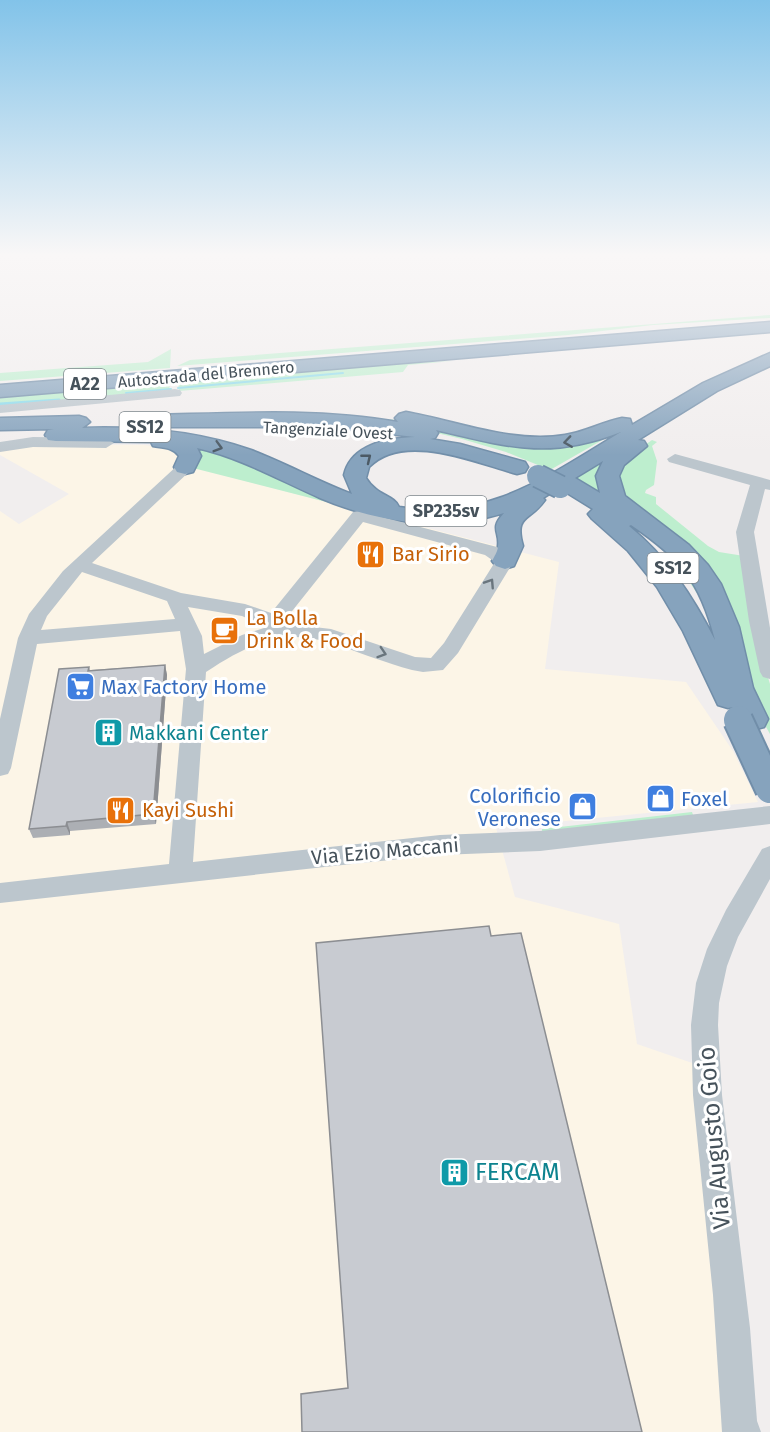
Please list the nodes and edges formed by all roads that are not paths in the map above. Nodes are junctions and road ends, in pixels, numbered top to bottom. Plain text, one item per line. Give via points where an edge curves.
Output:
1 (770, 324) edge
2 (770, 352) edge
3 (770, 359) edge
4 (737, 373) junction
5 (176, 378) junction
6 (0, 384) edge
7 (699, 385) junction
8 (0, 391) edge
9 (0, 409) edge
10 (283, 419) junction
11 (0, 424) edge
12 (0, 430) edge
13 (56, 435) junction
14 (106, 443) dead end
15 (0, 447) edge
16 (675, 459) dead end
17 (517, 466) junction
18 (185, 467) joint
19 (550, 482) junction
20 (765, 483) edge
21 (505, 561) junction
22 (80, 564) junction
23 (174, 597) junction
24 (222, 604) junction
25 (185, 620) junction
26 (279, 625) junction
27 (28, 638) junction
28 (196, 669) junction
29 (770, 672) edge
30 (739, 687) junction
31 (746, 719) junction
32 (770, 755) edge
33 (0, 768) edge
34 (769, 806) edge
35 (770, 856) edge
36 (180, 873) junction
37 (0, 893) edge
38 (743, 1432) edge

1 - 5 highway, Autostrada del Brennero / A22
2 - 7 highway
3 - 4 highway
4 - 19 highway, SP235sv
4 - 30 highway via 710,398 621,455 610,467 608,482 617,501 688,557 701,574 722,618
5 - 6 highway, Autostrada del Brennero / A22
5 - 8 highway, Autostrada del Brennero / A22
5 - 9 street
7 -> 10 highway via 583,440 547,444 505,441 405,418
7 -> 17 highway, SP235sv via 540,481 505,500 477,508 433,512 392,507 364,494 355,478 356,469 367,456 389,447 412,444 444,447
10 - 11 highway, Tangenziale Ovest / SS12
10 - 19 highway, Tangenziale Ovest / SS12 via 380,425 433,434 489,450
12 - 13 highway, SP235sv
12 - 17 highway, Tangenziale Ovest / SS12 via 339,427 438,441
13 - 18 highway via 174,442 190,454
13 -> 19 highway, SP235sv via 161,435 211,444 395,515 435,518 479,514 508,506
14 - 15 street via 33,442
16 - 20 street
17 - 19 highway, Tangenziale Ovest / SS12
18 - 22 street
19 - 21 highway via 510,520 507,531 511,546
19 - 30 highway, Tangenziale Ovest / SS12 via 605,506 637,531 675,571 700,609
19 - 31 highway, Tangenziale Ovest / SS12 via 597,511 630,538 657,568
20 - 29 street via 745,532
26 -> 21 street via 412,663 436,664 452,648
21 - 26 street via 491,550 359,516
22 - 23 street
22 - 27 street via 38,614
23 - 24 street
23 - 25 street
24 - 25 street
24 - 26 street
25 - 27 street
25 - 28 street via 192,636
26 - 28 street
27 - 33 street
28 - 36 street
30 - 31 highway, Tangenziale Ovest / SS12
31 - 32 highway, Tangenziale Ovest / SS12
31 - 34 highway, Tangenziale Ovest / SS12, bridge
32 - 34 street via 750,769
34 - 36 street, Via Ezio Maccani via 540,841 440,845
35 - 38 street, Via Augusto Goio via 724,938 709,983 704,1029 710,1123 738,1365 739,1429
36 - 37 street, Via Ezio Maccani

